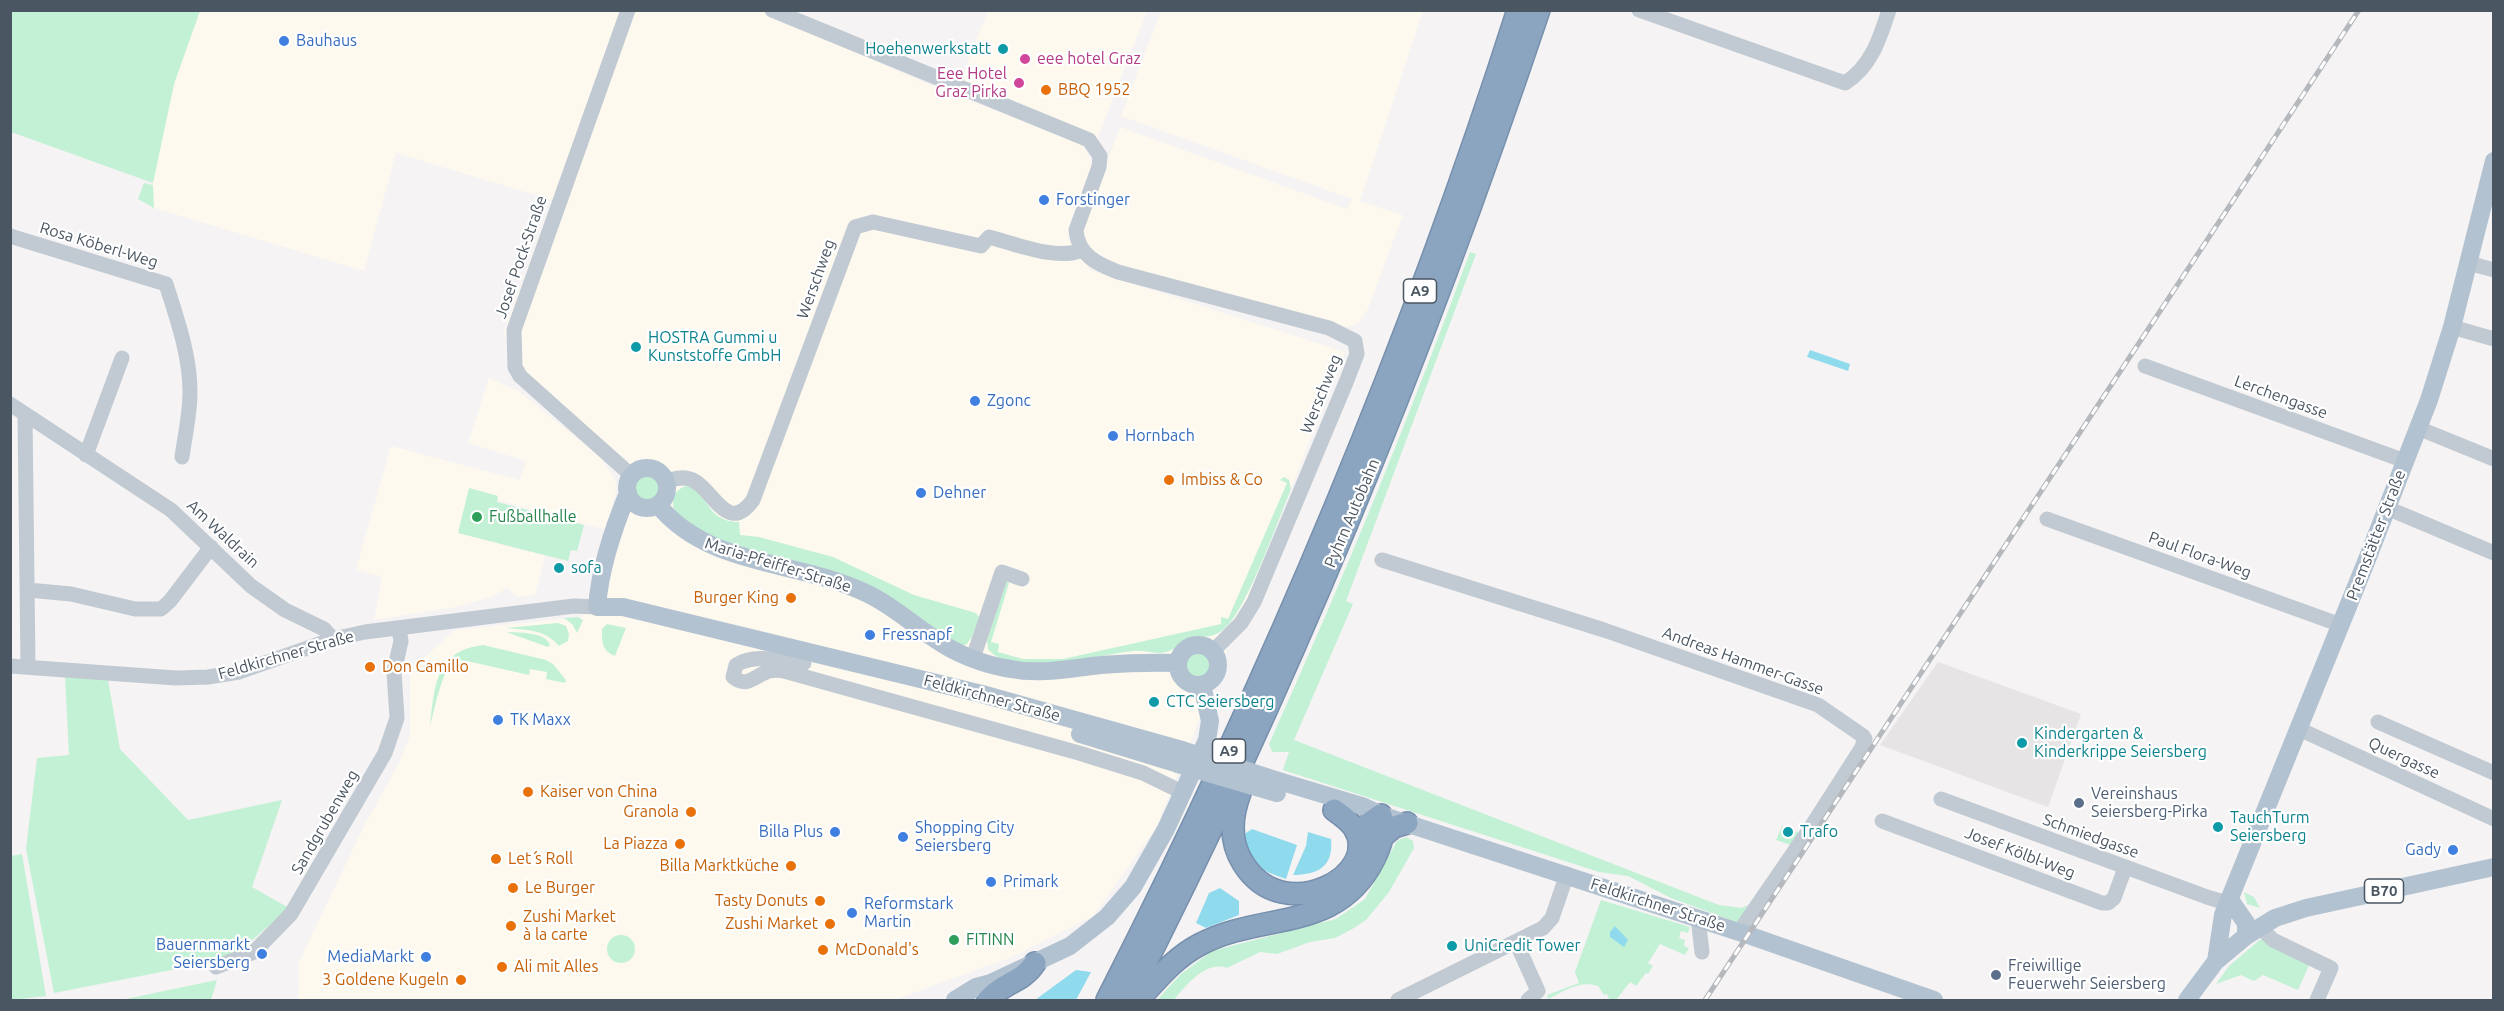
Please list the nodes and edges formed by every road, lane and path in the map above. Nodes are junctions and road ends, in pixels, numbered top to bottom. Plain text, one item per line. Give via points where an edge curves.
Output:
1 (628, 10) edge
2 (772, 10) edge
3 (1518, 10) edge
4 (1539, 10) edge
5 (1639, 10) edge
6 (1889, 10) edge
7 (791, 14) edge
8 (2493, 161) edge
9 (10, 236) edge
10 (1082, 250) junction
11 (2468, 262) junction
12 (2493, 270) edge
13 (2452, 327) junction
14 (2493, 339) edge
15 (122, 358) dead end
16 (2145, 366) dead end
17 (10, 404) edge
18 (25, 415) junction
19 (2418, 428) junction
20 (86, 455) junction
21 (182, 457) dead end
22 (2493, 459) edge
23 (2405, 461) junction
24 (666, 481) junction
25 (639, 495) junction
26 (2387, 508) junction
27 (2047, 519) dead end
28 (211, 547) junction
29 (2493, 553) edge
30 (1382, 560) dead end
31 (1022, 579) dead end
32 (28, 590) junction
33 (597, 607) junction
34 (2341, 625) junction
35 (421, 626) junction
36 (399, 628) junction
37 (333, 639) junction
38 (1213, 651) junction
39 (398, 654) junction
40 (973, 658) junction
41 (804, 663) junction
42 (1178, 663) junction
43 (10, 666) edge
44 (28, 667) junction
45 (1202, 685) junction
46 (2378, 722) dead end
47 (2299, 729) junction
48 (1250, 750) junction
49 (1180, 757) junction
50 (2493, 773) edge
51 (1280, 788) junction
52 (1184, 793) junction
53 (1941, 799) dead end
54 (1334, 810) junction
55 (1381, 815) junction
56 (2493, 819) edge
57 (1882, 821) dead end
58 (1407, 823) junction
59 (1382, 837) junction
60 (1359, 847) junction
61 (2493, 867) edge
62 (2125, 868) junction
63 (1567, 874) junction
64 (2231, 908) junction
65 (1698, 918) junction
66 (2260, 927) junction
67 (1738, 932) junction
68 (1516, 942) junction
69 (1702, 952) dead end
70 (2216, 962) junction
71 (1035, 963) joint
72 (216, 967) dead end
73 (990, 992) edge
74 (955, 1000) edge
75 (972, 1000) edge
76 (1107, 1000) edge
77 (1127, 1000) edge
78 (1138, 1000) edge
79 (1398, 1000) edge
80 (1528, 1000) edge
81 (1934, 1000) edge
82 (2187, 1000) edge
83 (2317, 1000) edge

1 - 25 street, Josef Pock-Straße via 514,330 514,355 520,376
2 - 7 street
3 - 76 highway, Pyhrn Autobahn / A9 via 1448,218 1340,497 1189,838
4 - 48 highway, Pyhrn Autobahn / A9 via 1466,224 1390,422
5 - 6 street via 1845,83 1859,75 1871,57
7 - 10 street via 1089,140 1100,156 1096,177 1077,222
8 - 11 main road, Premstätter Straße
9 - 21 street, Rosa Köberl-Weg via 166,284 188,364 190,392
10 - 24 street, Werschweg via 1060,255 989,237 981,246 873,222 855,227 753,500 742,512 735,513 721,508 704,487 690,479
10 - 38 street, Werschweg via 1118,272 1329,328 1357,344 1347,380 1254,602 1241,623
11 - 12 street
11 - 13 main road, Premstätter Straße
13 - 14 street
13 - 19 main road, Premstätter Straße
15 - 20 street
16 - 23 street, Lerchengasse
17 - 18 street, Am Waldrain
18 - 20 street, Am Waldrain
18 - 32 street
19 - 22 street
19 - 23 main road, Premstätter Straße
20 - 28 street, Am Waldrain via 171,510
23 - 26 main road, Premstätter Straße
24 - 25 main road via 666,495
24 - 25 main road via 660,473 649,469 638,471
25 - 33 main road via 612,534
25 - 40 main road, Maria-Pfeiffer-Straße via 703,543 867,593 938,642
26 - 29 street
26 - 34 main road, Premstätter Straße
27 - 34 street, Paul Flora-Weg
28 - 32 street via 160,609 135,609 71,594
28 - 37 street, Am Waldrain via 272,602 319,626
30 - 67 street, Andreas Hammer-Gasse via 1604,630 1818,705 1863,736 1864,744 1850,767
31 - 40 street via 1002,572
32 - 44 street
33 - 35 street, Feldkirchner Straße via 574,606
33 - 41 main road, Feldkirchner Straße via 620,617
33 - 49 main road, Feldkirchner Straße via 623,607 982,694
34 - 47 main road, Premstätter Straße
35 - 36 street, Feldkirchner Straße
35 - 39 street
36 - 37 street, Feldkirchner Straße
36 - 39 street, Sandgrubenweg via 402,641
37 - 44 street, Feldkirchner Straße via 249,669 208,677
38 - 42 main road via 1192,646
38 - 45 main road via 1218,660 1217,672
39 - 72 street, Sandgrubenweg via 393,735 319,867 291,914 268,940 254,952
40 - 42 main road, Maria-Pfeiffer-Straße via 1036,672
41 - 49 main road, Feldkirchner Straße
41 - 52 street via 744,660 736,665 733,677 747,682 772,670 784,670 1080,753 1143,773
42 - 45 main road via 1185,680
43 - 44 street, Feldkirchner Straße
45 - 52 main road via 1210,728
46 - 50 street
47 - 56 street, Quergasse
47 - 64 main road, Premstätter Straße
48 - 60 highway via 1250,768 1235,807 1232,829 1234,845 1249,873 1284,894 1310,894 1340,878 1355,861
48 - 77 highway, Pyhrn Autobahn / A9
49 - 51 main road, Feldkirchner Straße, bridge
51 - 54 main road, Feldkirchner Straße
51 - 55 main road, Feldkirchner Straße via 1362,806
52 - 71 main road via 1120,903 1083,937
53 - 62 street, Schmiedgasse
54 - 55 main road, Feldkirchner Straße
54 - 60 highway via 1356,830
55 - 58 main road, Feldkirchner Straße
55 - 59 highway
55 - 60 highway via 1368,824
57 - 62 street, Josef Kölbl-Weg via 2102,903 2114,898
58 - 59 highway
58 - 63 main road, Feldkirchner Straße
59 - 78 highway via 1361,880 1340,900 1305,916 1224,933 1198,945 1177,959
61 - 66 main road, B70 via 2306,908
62 - 64 street, Schmiedgasse
63 - 65 main road, Feldkirchner Straße
63 - 68 street via 1552,918 1543,928
64 - 66 main road via 2255,915
64 - 66 main road via 2234,932
64 - 70 main road, Premstätter Straße
65 - 67 main road, Feldkirchner Straße
65 - 69 street
66 - 70 main road, B70
66 - 83 street via 2273,940 2331,968
67 - 81 main road, Feldkirchner Straße
68 - 79 street
68 - 80 street via 1538,991
70 - 82 main road, B70
71 - 73 highway via 1027,975
73 - 74 main road via 968,990
73 - 75 main road

